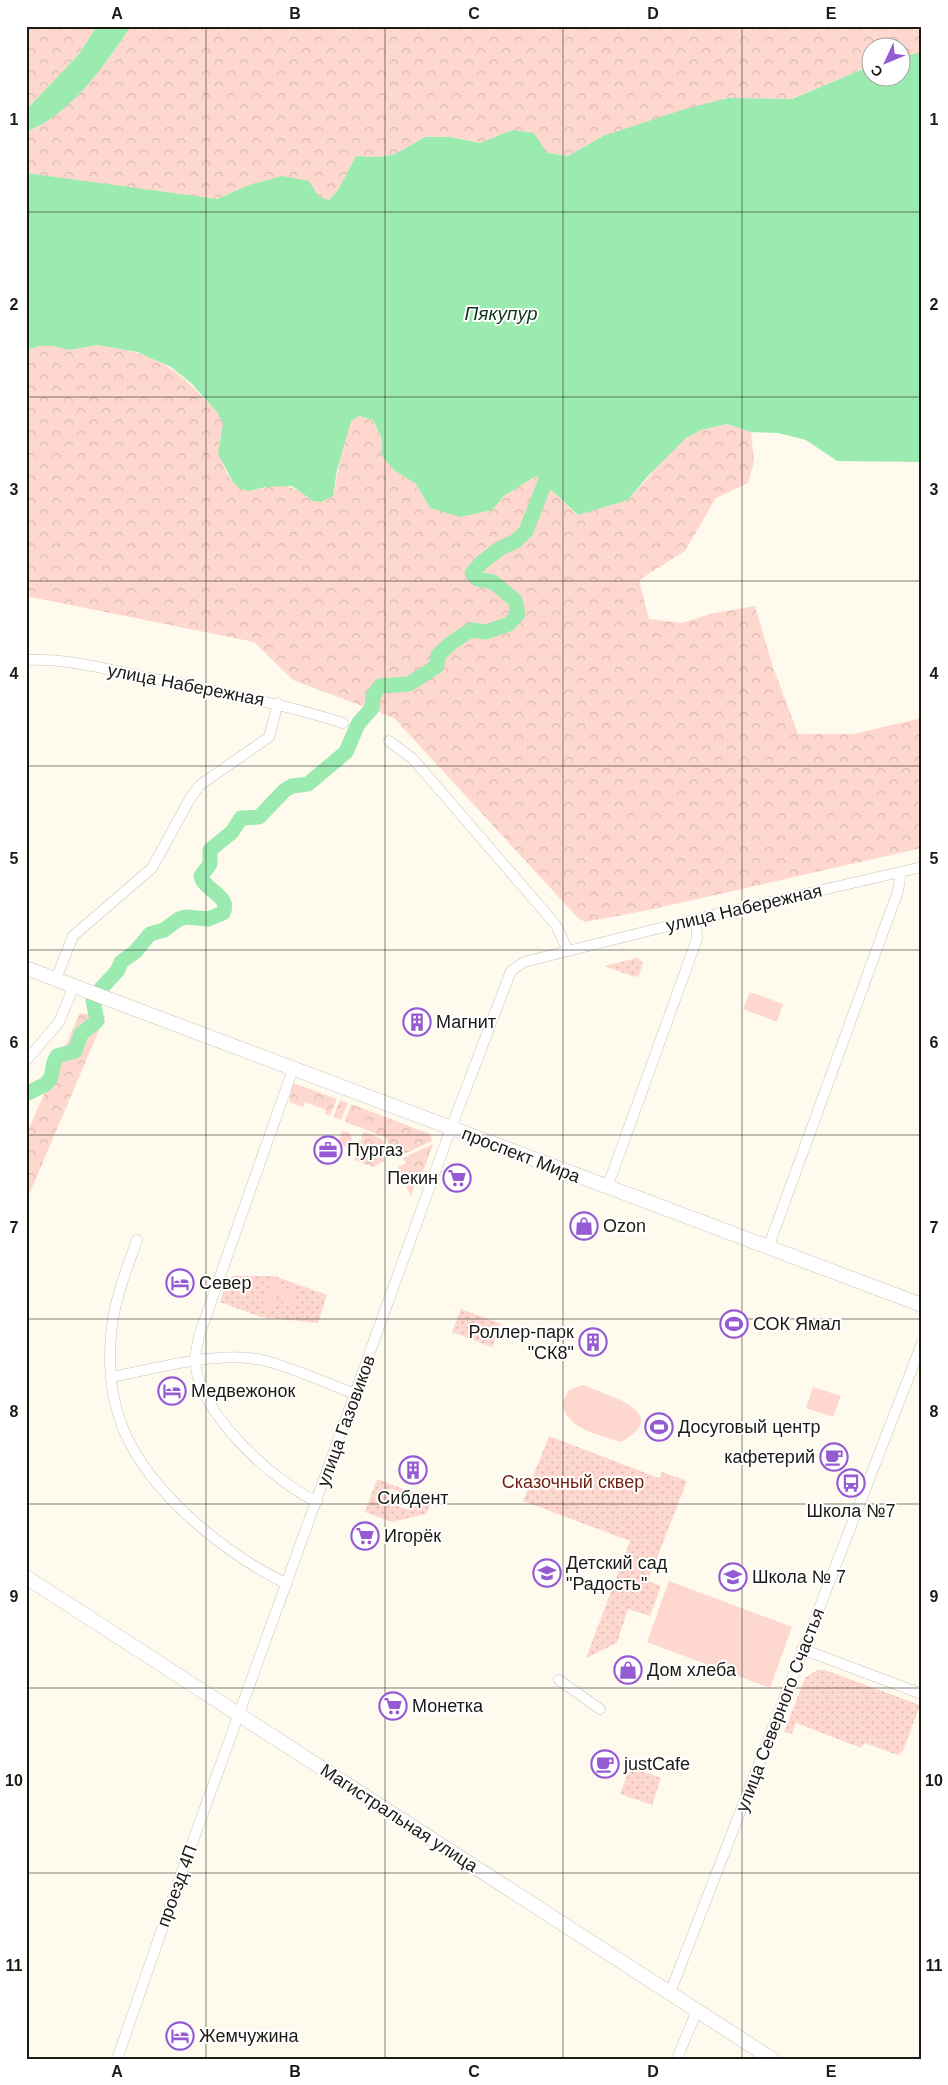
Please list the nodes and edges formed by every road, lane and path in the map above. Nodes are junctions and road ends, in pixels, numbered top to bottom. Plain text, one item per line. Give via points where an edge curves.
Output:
1 (26, 660) edge
2 (278, 704) junction
3 (343, 723) dead end
4 (389, 741) dead end
5 (922, 868) edge
6 (901, 872) junction
7 (696, 919) junction
8 (568, 952) junction
9 (26, 968) edge
10 (56, 979) junction
11 (77, 987) junction
12 (26, 1061) edge
13 (293, 1069) junction
14 (451, 1128) junction
15 (607, 1188) junction
16 (136, 1240) dead end
17 (768, 1248) junction
18 (922, 1306) edge
19 (922, 1343) edge
20 (196, 1362) junction
21 (111, 1377) junction
22 (355, 1394) junction
23 (316, 1502) junction
24 (26, 1577) edge
25 (287, 1584) junction
26 (802, 1650) junction
27 (559, 1680) dead end
28 (922, 1694) edge
29 (600, 1709) dead end
30 (240, 1714) junction
31 (670, 1993) junction
32 (697, 2010) junction
33 (117, 2059) edge
34 (677, 2059) edge
35 (772, 2059) edge

1 - 2 street, улица Набережная via 74,662
2 - 3 street, улица Набережная
2 - 10 street via 272,731 266,741 200,785 152,868 74,936
4 - 8 street via 414,759 556,925
5 - 6 street, улица Набережная
6 - 7 street, улица Набережная
6 - 17 street via 898,891
7 - 8 street, улица Набережная
7 - 15 street via 697,939
8 - 14 street, улица Набережная via 524,962 511,971
9 - 10 main road
10 - 11 main road
11 - 12 street via 59,1022
11 - 13 main road, проспект Мира
13 - 14 main road, проспект Мира
13 - 20 street via 199,1336
14 - 15 main road, проспект Мира
14 - 22 street, улица Газовиков
15 - 17 main road, проспект Мира
16 - 21 street via 113,1317
17 - 18 main road, проспект Мира
19 - 26 street, улица Северного Счастья
20 - 21 street
20 - 22 street via 229,1357 266,1361
20 - 23 street via 205,1394 225,1427 271,1470
21 - 25 street via 124,1431 134,1452 154,1478 178,1504 235,1553
22 - 23 street, улица Газовиков
23 - 25 street, улица Газовиков
24 - 30 main road, Магистральная улица
25 - 30 street, улица Газовиков
26 - 28 street
26 - 31 street, улица Северного Счастья
27 - 29 street
30 - 31 main road, Магистральная улица
30 - 33 street, проезд 4П
31 - 32 main road, Магистральная улица
32 - 34 street
32 - 35 main road, Магистральная улица

